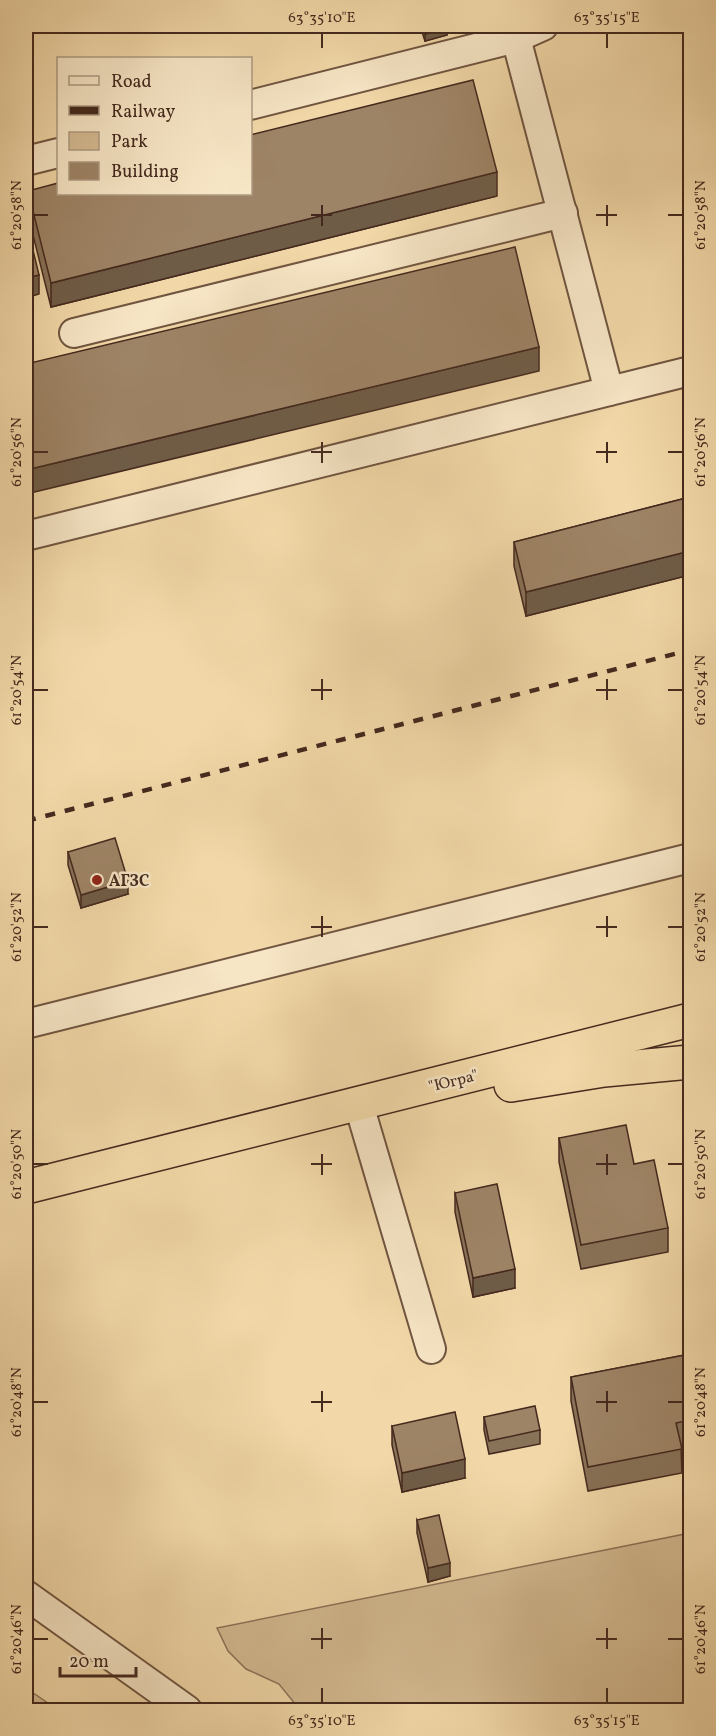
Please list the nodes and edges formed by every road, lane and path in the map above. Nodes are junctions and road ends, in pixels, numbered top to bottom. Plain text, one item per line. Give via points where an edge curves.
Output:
1 (543, 26) edge
2 (516, 38) junction
3 (252, 104) edge
4 (57, 153) edge
5 (26, 161) edge
6 (563, 213) junction
7 (74, 333) dead end
8 (690, 371) edge
9 (609, 391) junction
10 (26, 536) edge
11 (690, 858) edge
12 (690, 1020) edge
13 (26, 1024) edge
14 (690, 1062) edge
15 (361, 1112) junction
16 (214, 1140) junction
17 (26, 1187) edge
18 (431, 1349) dead end
19 (26, 1595) edge
20 (187, 1710) edge

1 - 2 street
2 - 3 street
2 - 6 street
4 - 5 street
6 - 7 street
6 - 9 street
8 - 9 street
9 - 10 street
11 - 13 street
12 - 16 highway, "Югра"
14 - 15 highway, "Югра" via 604,1070
15 - 16 highway, "Югра"
15 - 18 street
16 - 17 highway, "Югра"
19 - 20 street

